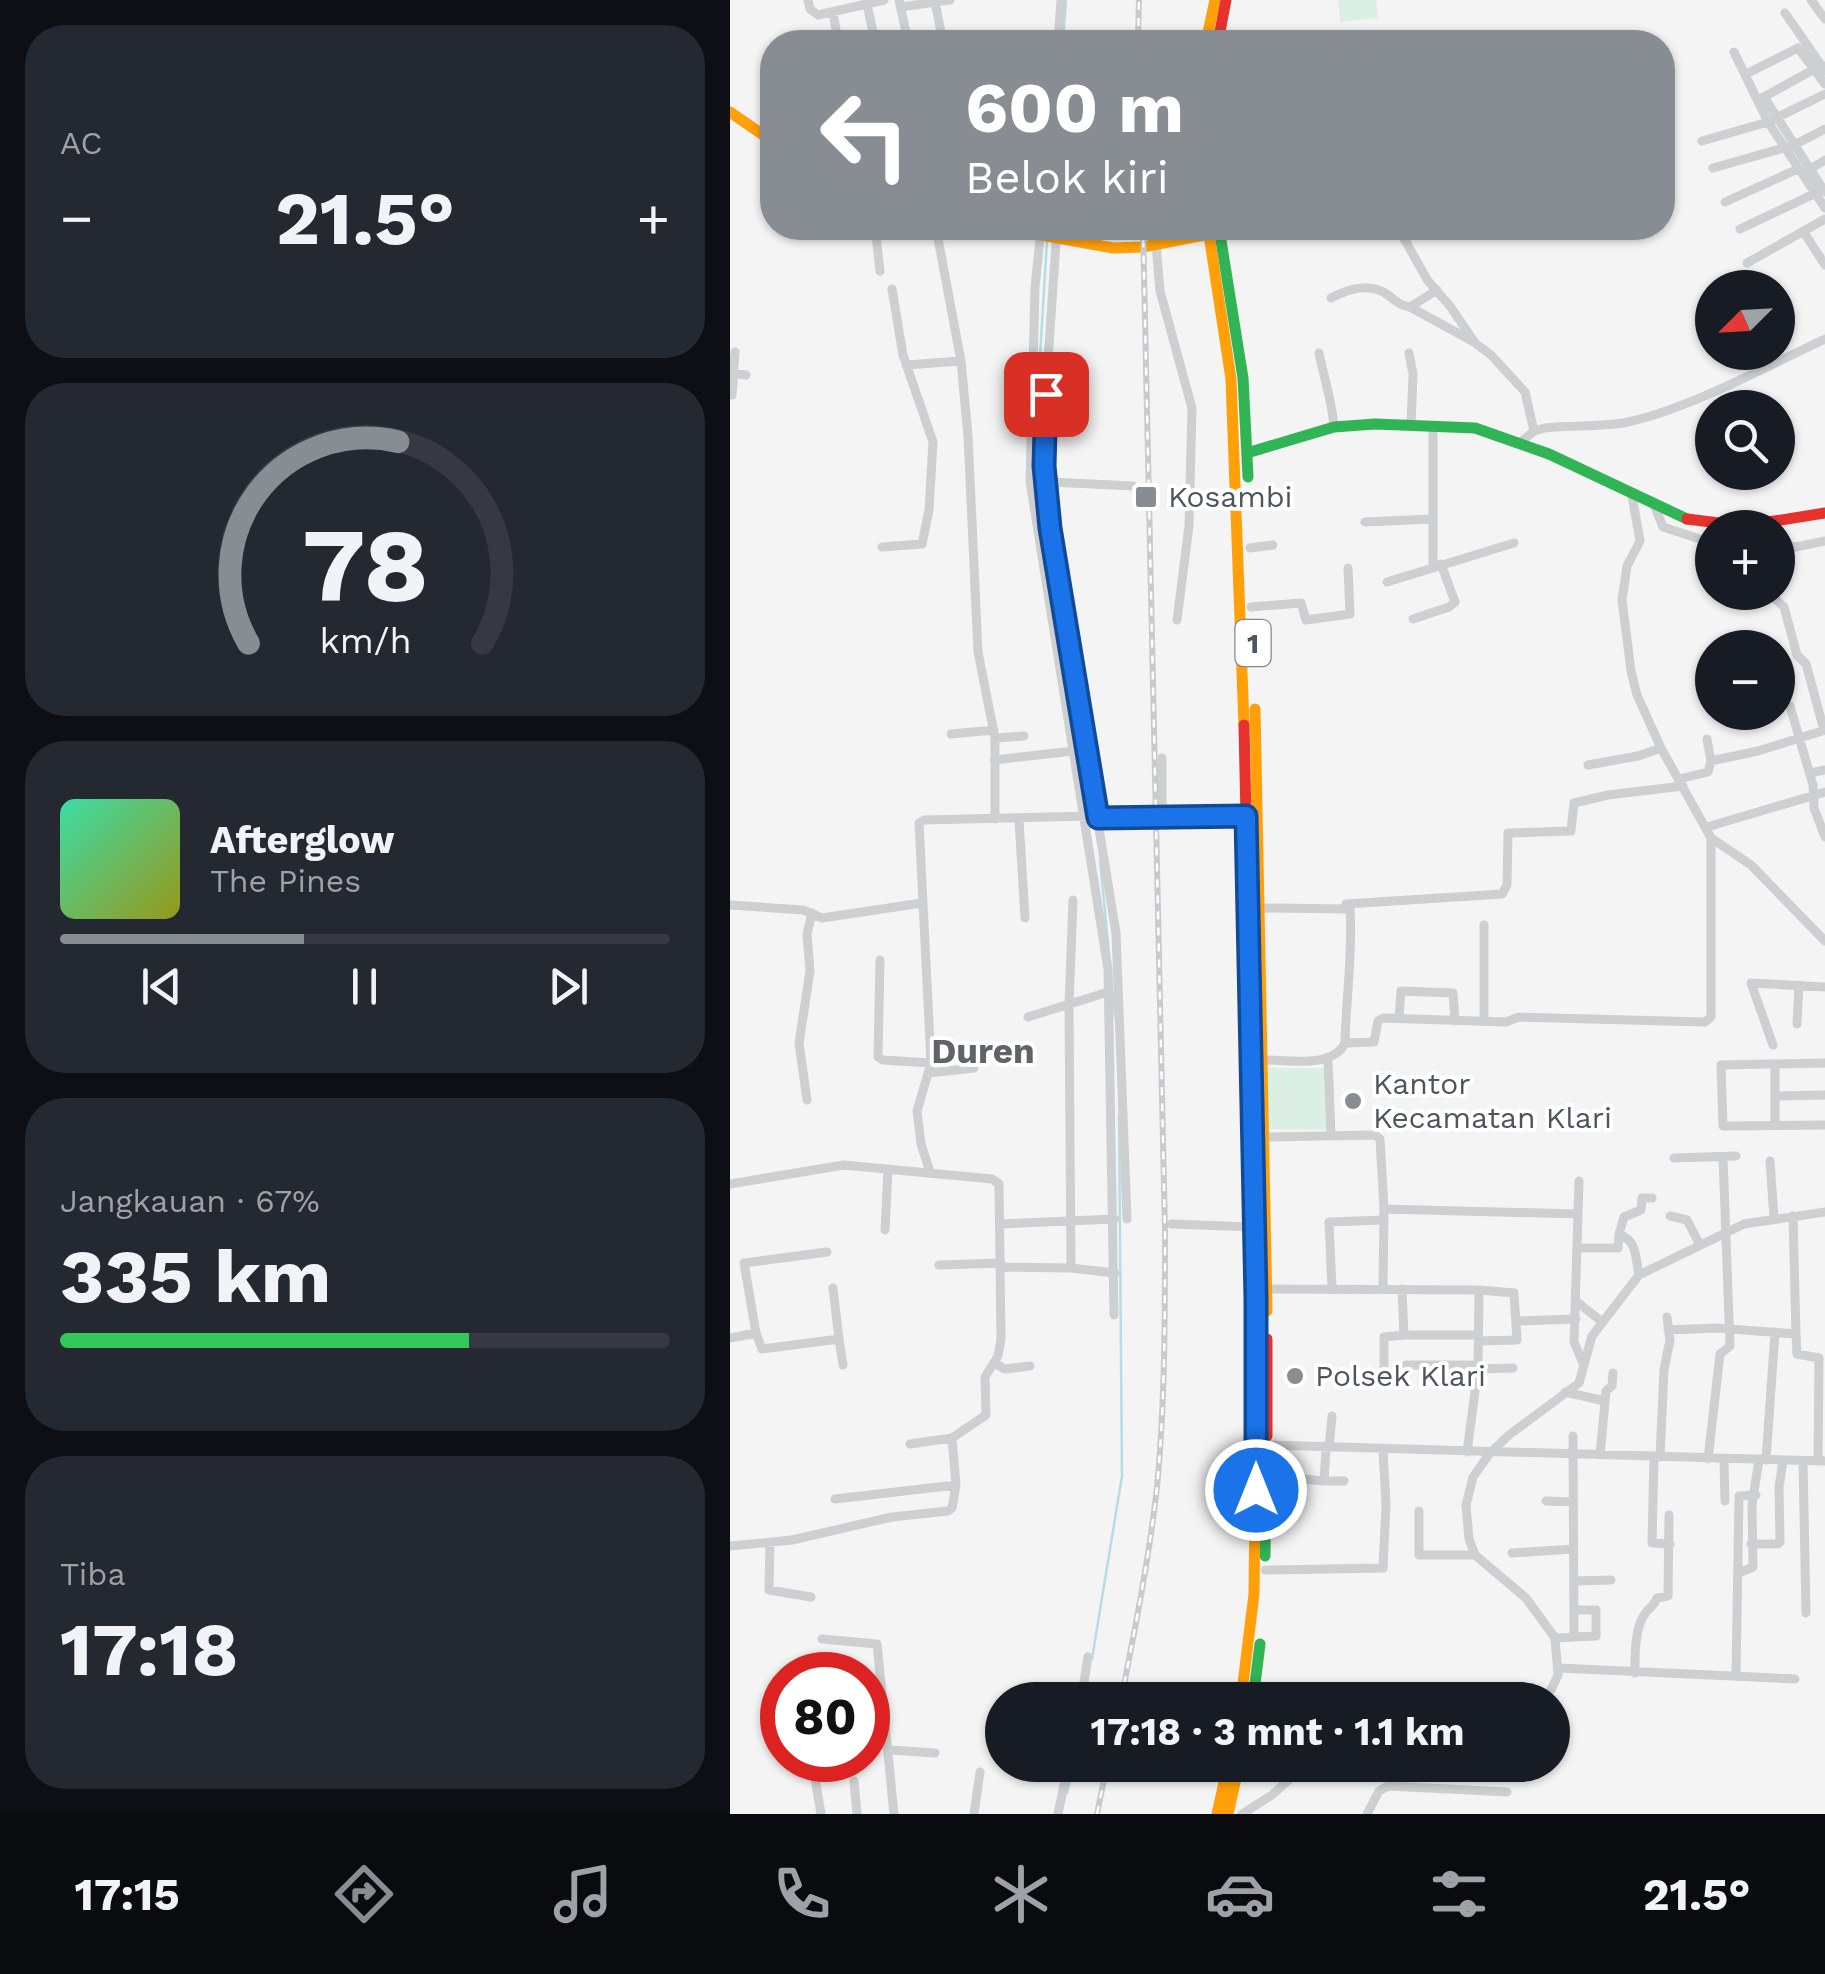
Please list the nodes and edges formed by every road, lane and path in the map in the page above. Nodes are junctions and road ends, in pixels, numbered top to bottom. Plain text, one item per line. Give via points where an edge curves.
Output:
1 (808, 0) edge
2 (884, 0) edge
3 (950, 0) edge
4 (1061, 0) edge
5 (1215, 0) edge
6 (1226, 0) edge
7 (1811, 0) edge
8 (936, 2) edge
9 (868, 4) junction
10 (900, 4) edge
11 (832, 12) junction
12 (1784, 13) dead end
13 (1825, 19) edge
14 (836, 30) edge
15 (872, 30) edge
16 (905, 30) edge
17 (941, 30) edge
18 (1059, 30) edge
19 (1209, 30) edge
20 (1220, 30) edge
21 (1734, 52) dead end
22 (1820, 68) edge
23 (1746, 74) junction
24 (1825, 84) edge
25 (1825, 94) edge
26 (1761, 99) junction
27 (734, 119) edge
28 (1773, 121) junction
29 (1825, 129) edge
30 (760, 134) edge
31 (1702, 141) dead end
32 (1789, 146) junction
33 (1825, 160) edge
34 (1713, 168) dead end
35 (1798, 169) junction
36 (1810, 169) junction
37 (1822, 191) edge
38 (1725, 202) dead end
39 (1825, 208) edge
40 (1825, 219) edge
41 (1740, 229) dead end
42 (1804, 231) junction
43 (876, 240) edge
44 (938, 240) edge
45 (1048, 240) edge
46 (1048, 240) edge
47 (1076, 240) edge
48 (1172, 240) edge
49 (1213, 240) edge
50 (1214, 240) edge
51 (1405, 240) edge
52 (1156, 244) junction
53 (1747, 263) dead end
54 (1825, 264) edge
55 (880, 271) dead end
56 (1043, 288) junction
57 (892, 289) dead end
58 (1436, 290) junction
59 (1331, 298) dead end
60 (1410, 307) junction
61 (1825, 339) edge
62 (1474, 343) junction
63 (734, 352) dead end
64 (1318, 353) dead end
65 (1410, 353) dead end
66 (961, 361) junction
67 (906, 364) junction
68 (732, 373) edge
69 (746, 375) dead end
70 (732, 395) edge
71 (1411, 425) junction
72 (1433, 426) junction
73 (1334, 427) junction
74 (1534, 431) junction
75 (1521, 442) junction
76 (1247, 453) junction
77 (1038, 482) junction
78 (1134, 486) dead end
79 (1632, 496) junction
80 (1655, 507) junction
81 (1825, 512) edge
82 (1432, 519) junction
83 (1365, 522) dead end
84 (1663, 527) junction
85 (1640, 533) junction
86 (1695, 538) edge
87 (1825, 541) edge
88 (1514, 543) dead end
89 (1273, 545) dead end
90 (882, 547) dead end
91 (1795, 547) edge
92 (1250, 548) junction
93 (1437, 565) junction
94 (1348, 568) dead end
95 (1388, 582) dead end
96 (1252, 607) junction
97 (1784, 610) edge
98 (1413, 619) dead end
99 (1178, 620) dead end
100 (1825, 680) edge
101 (1811, 683) junction
102 (1795, 717) edge
103 (1824, 730) edge
104 (951, 734) dead end
105 (994, 734) junction
106 (1024, 736) dead end
107 (1798, 737) junction
108 (1707, 738) dead end
109 (1662, 748) junction
110 (1072, 751) junction
111 (1162, 758) dead end
112 (994, 760) junction
113 (1711, 761) junction
114 (1588, 764) dead end
115 (1825, 770) edge
116 (1810, 774) junction
117 (1681, 783) junction
118 (1820, 794) edge
119 (1162, 816) junction
120 (1246, 816) junction
121 (1091, 818) junction
122 (995, 819) junction
123 (1019, 820) junction
124 (1709, 832) junction
125 (1825, 836) edge
126 (1073, 900) dead end
127 (922, 903) junction
128 (1346, 904) dead end
129 (730, 905) edge
130 (1260, 908) junction
131 (812, 913) junction
132 (1025, 918) dead end
133 (1484, 926) dead end
134 (1825, 940) edge
135 (880, 960) dead end
136 (1799, 985) junction
137 (1113, 986) junction
138 (1825, 987) edge
139 (1069, 1006) junction
140 (1028, 1017) dead end
141 (1399, 1017) junction
142 (1456, 1021) junction
143 (1484, 1021) junction
144 (1766, 1024) junction
145 (1797, 1024) dead end
146 (1752, 1026) dead end
147 (1345, 1043) junction
148 (1772, 1045) dead end
149 (1328, 1059) junction
150 (1258, 1060) junction
151 (1825, 1063) edge
152 (1775, 1065) junction
153 (930, 1068) junction
154 (974, 1068) dead end
155 (1825, 1095) edge
156 (1776, 1096) junction
157 (808, 1100) dead end
158 (1825, 1125) edge
159 (1775, 1126) junction
160 (1330, 1136) junction
161 (1265, 1138) junction
162 (1723, 1156) junction
163 (1736, 1156) dead end
164 (1674, 1158) dead end
165 (1770, 1161) dead end
166 (888, 1170) junction
167 (930, 1172) junction
168 (1579, 1180) dead end
169 (1119, 1183) junction
170 (730, 1184) edge
171 (1652, 1198) dead end
172 (1825, 1212) edge
173 (1384, 1214) junction
174 (1578, 1214) junction
175 (1670, 1216) dead end
176 (1793, 1216) junction
177 (1774, 1218) junction
178 (1115, 1219) junction
179 (1127, 1219) dead end
180 (1071, 1222) junction
181 (1001, 1224) junction
182 (1172, 1224) dead end
183 (1254, 1227) junction
184 (884, 1230) dead end
185 (1725, 1233) junction
186 (1620, 1234) junction
187 (1700, 1245) junction
188 (1578, 1248) junction
189 (827, 1252) dead end
190 (1002, 1265) junction
191 (940, 1266) dead end
192 (1071, 1268) junction
193 (1115, 1273) junction
194 (1639, 1275) junction
195 (833, 1288) dead end
196 (1402, 1289) junction
197 (1332, 1290) junction
198 (1384, 1290) junction
199 (1479, 1290) junction
200 (1263, 1295) junction
201 (1577, 1302) junction
202 (1114, 1316) dead end
203 (1576, 1316) junction
204 (1667, 1317) dead end
205 (1516, 1321) junction
206 (1601, 1321) junction
207 (1730, 1329) junction
208 (1668, 1330) junction
209 (756, 1332) junction
210 (1774, 1332) junction
211 (1796, 1334) junction
212 (1404, 1335) junction
213 (730, 1338) edge
214 (1479, 1338) junction
215 (839, 1340) junction
216 (994, 1363) junction
217 (1582, 1363) junction
218 (842, 1365) dead end
219 (1406, 1365) dead end
220 (1030, 1366) dead end
221 (1478, 1367) junction
222 (1513, 1368) dead end
223 (1613, 1374) dead end
224 (1384, 1378) dead end
225 (1565, 1392) junction
226 (1605, 1401) junction
227 (1332, 1416) dead end
228 (1573, 1436) dead end
229 (952, 1438) junction
230 (910, 1444) dead end
231 (1266, 1445) junction
232 (1327, 1448) junction
233 (1384, 1450) junction
234 (1467, 1452) junction
235 (1490, 1454) junction
236 (1573, 1454) junction
237 (1600, 1456) junction
238 (1657, 1457) junction
239 (1708, 1459) junction
240 (1724, 1460) junction
241 (1763, 1460) junction
242 (1803, 1461) junction
243 (1822, 1461) edge
244 (1783, 1462) junction
245 (1304, 1479) dead end
246 (1324, 1480) junction
247 (1344, 1482) dead end
248 (956, 1485) junction
249 (1756, 1495) junction
250 (835, 1499) dead end
251 (1724, 1500) dead end
252 (1546, 1501) dead end
253 (1573, 1502) junction
254 (1419, 1511) dead end
255 (1669, 1515) dead end
256 (770, 1542) junction
257 (1670, 1544) junction
258 (1753, 1544) junction
259 (1739, 1545) junction
260 (730, 1546) edge
261 (1574, 1549) junction
262 (1512, 1552) dead end
263 (1475, 1556) junction
264 (1265, 1570) junction
265 (1739, 1573) junction
266 (1610, 1580) dead end
267 (1576, 1581) junction
268 (812, 1598) dead end
269 (1575, 1610) junction
270 (1806, 1613) dead end
271 (1574, 1637) junction
272 (1556, 1638) junction
273 (822, 1639) dead end
274 (878, 1652) edge
275 (1088, 1657) dead end
276 (1559, 1668) junction
277 (1635, 1673) junction
278 (1736, 1676) junction
279 (1794, 1678) dead end
280 (1084, 1682) edge
281 (1250, 1682) edge
282 (1251, 1682) edge
283 (1555, 1682) edge
284 (890, 1750) joint
285 (935, 1753) dead end
286 (980, 1772) dead end
287 (816, 1782) edge
288 (854, 1782) edge
289 (1065, 1782) edge
290 (1224, 1782) edge
291 (1235, 1782) edge
292 (1287, 1782) edge
293 (1507, 1792) dead end
294 (821, 1814) edge
295 (857, 1814) edge
296 (894, 1814) edge
297 (974, 1814) edge
298 (1058, 1814) edge
299 (1217, 1814) edge
300 (1228, 1814) edge
301 (1242, 1814) edge
302 (1367, 1814) edge

1 - 11 street via 813,14
2 - 9 street
3 - 8 street
4 - 18 street
5 - 19 main road
6 - 20 main road
7 - 13 street
8 - 10 street
8 - 17 street
9 - 11 street
9 - 15 street
10 - 16 street
11 - 14 street
12 - 22 street
21 - 23 street
22 - 23 street via 1798,48
22 - 24 street
22 - 26 street
23 - 26 street
25 - 28 street
26 - 28 street
27 - 30 main road
28 - 31 street
28 - 32 street
29 - 32 street
32 - 34 street
32 - 35 street
32 - 36 street
33 - 36 street
35 - 37 street
35 - 38 street
36 - 37 street
37 - 39 street
37 - 41 street
40 - 42 street
42 - 53 street
42 - 54 street
43 - 55 street
44 - 66 street
45 - 56 street
46 - 56 street
47 - 52 main road via 1113,248
48 - 52 main road
49 - 120 main road, 1 via 1237,461
50 - 76 main road, 1 via 1242,378
51 - 58 street
52 - 99 street via 1160,291 1192,408
56 - 77 street
56 - 77 street
57 - 67 street
58 - 60 street
58 - 62 street
59 - 60 street via 1374,288
60 - 62 street
61 - 74 street via 1645,417
62 - 74 street via 1525,392
63 - 68 street
64 - 73 street
65 - 71 street
66 - 67 street
66 - 105 street via 978,652
67 - 90 street via 933,442 929,510 922,544
68 - 69 street
68 - 70 street
71 - 72 main road
71 - 73 main road
72 - 75 main road via 1474,428
72 - 82 street
73 - 76 main road
74 - 75 street
75 - 79 main road
76 - 92 main road, 1
77 - 78 street
77 - 110 street
77 - 121 street
79 - 80 main road
79 - 85 street
80 - 81 main road via 1731,526
80 - 84 street
82 - 83 street
82 - 93 street
84 - 85 street
84 - 86 street
85 - 109 street via 1622,583 1626,637 1637,695
87 - 91 street
88 - 93 street
89 - 92 street
92 - 96 main road, 1
93 - 95 street
93 - 98 street via 1455,602
94 - 96 street via 1350,614 1306,620 1301,604
96 - 130 main road, 1
97 - 101 street
100 - 101 street
101 - 103 street
102 - 107 street
103 - 107 street
104 - 105 street
105 - 106 street
105 - 112 street
107 - 113 street
107 - 116 street
108 - 113 street
109 - 114 street
109 - 117 street
110 - 112 street
110 - 121 street
111 - 119 street
112 - 122 street
113 - 117 street via 1708,772
115 - 116 street
116 - 118 street
117 - 124 street
117 - 128 street via 1574,803 1571,830 1508,833 1508,884 1498,896
118 - 124 street via 1754,810
118 - 125 street via 1814,808
119 - 120 street
119 - 121 street
120 - 150 main road, 1
121 - 123 street
121 - 137 street
122 - 123 street
122 - 127 street via 919,823
123 - 132 street
124 - 134 street
124 - 143 street via 1709,1020
126 - 139 street
127 - 131 street via 830,918
127 - 153 street
129 - 131 street
130 - 147 street via 1350,909
130 - 150 main road, 1
131 - 157 street via 799,1043
133 - 143 street
135 - 153 street via 878,1057
136 - 138 street
136 - 144 street via 1751,982
136 - 145 street
137 - 139 street
137 - 169 street
139 - 140 street
139 - 180 street
141 - 142 street
141 - 142 street via 1401,991 1453,992
141 - 147 street via 1380,1020 1372,1044
142 - 143 street
144 - 146 street
144 - 148 street
147 - 149 street
149 - 150 street
149 - 160 street
150 - 161 main road, 1
150 - 183 main road, 1
151 - 152 street
152 - 156 street
152 - 159 street via 1721,1066 1722,1125
153 - 154 street
153 - 167 street via 917,1111
155 - 156 street
156 - 159 street
158 - 159 street
160 - 161 street
160 - 173 street via 1380,1139
161 - 200 main road, 1
162 - 163 street
162 - 164 street
162 - 185 street
165 - 177 street
166 - 167 street
166 - 170 street via 844,1164
166 - 184 street
167 - 181 street via 997,1181
168 - 174 street
169 - 178 street
169 - 179 street
171 - 186 street via 1642,1198 1641,1210 1624,1217
172 - 176 street
173 - 174 street
173 - 197 street via 1329,1222
173 - 198 street
174 - 188 street
175 - 187 street via 1687,1220
176 - 177 street
176 - 211 street
177 - 185 street
178 - 180 street
178 - 193 street
180 - 181 street
180 - 192 street
181 - 190 street
182 - 183 street
183 - 200 main road, 1
185 - 187 street
185 - 207 street
186 - 188 street via 1618,1248
186 - 194 street via 1634,1246
187 - 194 street
188 - 201 street
189 - 209 street via 744,1264
190 - 191 street
190 - 192 street
190 - 216 street via 1001,1339
192 - 193 street
193 - 202 street
194 - 206 street
195 - 215 street
196 - 198 street
196 - 199 street
196 - 212 street
197 - 198 street
197 - 200 street
199 - 205 street via 1514,1293
199 - 214 street
200 - 231 main road, 1
200 - 281 main road, 1
201 - 203 street
201 - 206 street
203 - 205 street
203 - 206 street
203 - 217 street
204 - 208 street
205 - 214 street via 1515,1341
206 - 217 street
207 - 208 street
207 - 210 street
207 - 239 street via 1730,1346 1720,1354
208 - 238 street
209 - 213 street
209 - 215 street via 762,1348
210 - 211 street
210 - 241 street
211 - 243 street via 1797,1354 1820,1360
212 - 214 street
212 - 224 street via 1384,1337
214 - 221 street
215 - 218 street
216 - 220 street
216 - 229 street via 985,1376 985,1418
217 - 225 street via 1579,1383
219 - 221 street
221 - 222 street
221 - 234 street
223 - 226 street
225 - 226 street
225 - 235 street
226 - 237 street
227 - 232 street
228 - 236 street
229 - 230 street
229 - 248 street
231 - 232 street
231 - 264 main road, 1
232 - 233 street
232 - 246 street
233 - 234 street
233 - 264 street via 1383,1568
234 - 235 street
235 - 236 street
235 - 263 street via 1466,1497
236 - 237 street
236 - 253 street
237 - 238 street
238 - 239 street
238 - 257 street via 1652,1543
239 - 240 street
240 - 241 street
240 - 251 street
241 - 244 street
241 - 249 street
242 - 243 street
242 - 244 street
242 - 270 street
244 - 258 street via 1780,1542
245 - 246 street
246 - 247 street
248 - 250 street
248 - 256 street via 946,1512
249 - 258 street
249 - 259 street via 1739,1496
252 - 253 street
253 - 261 street
254 - 263 street via 1419,1555
255 - 257 street
256 - 260 street
256 - 268 street via 769,1590
257 - 277 street via 1668,1596 1657,1598 1644,1616
258 - 259 street
258 - 265 street via 1753,1567
259 - 265 street
261 - 262 street
261 - 267 street
263 - 272 street via 1526,1598
264 - 282 main road, 1
265 - 278 street
266 - 267 street
267 - 269 street
269 - 271 street
269 - 271 street via 1596,1610 1598,1634
271 - 272 street
272 - 276 street
273 - 274 street via 877,1644
275 - 280 street
276 - 277 street
276 - 283 street
277 - 278 street
278 - 279 street
284 - 285 street
284 - 296 street
286 - 297 street
287 - 294 street
288 - 295 street
289 - 298 street
290 - 299 main road
291 - 300 main road
292 - 301 street
293 - 302 street via 1388,1786

